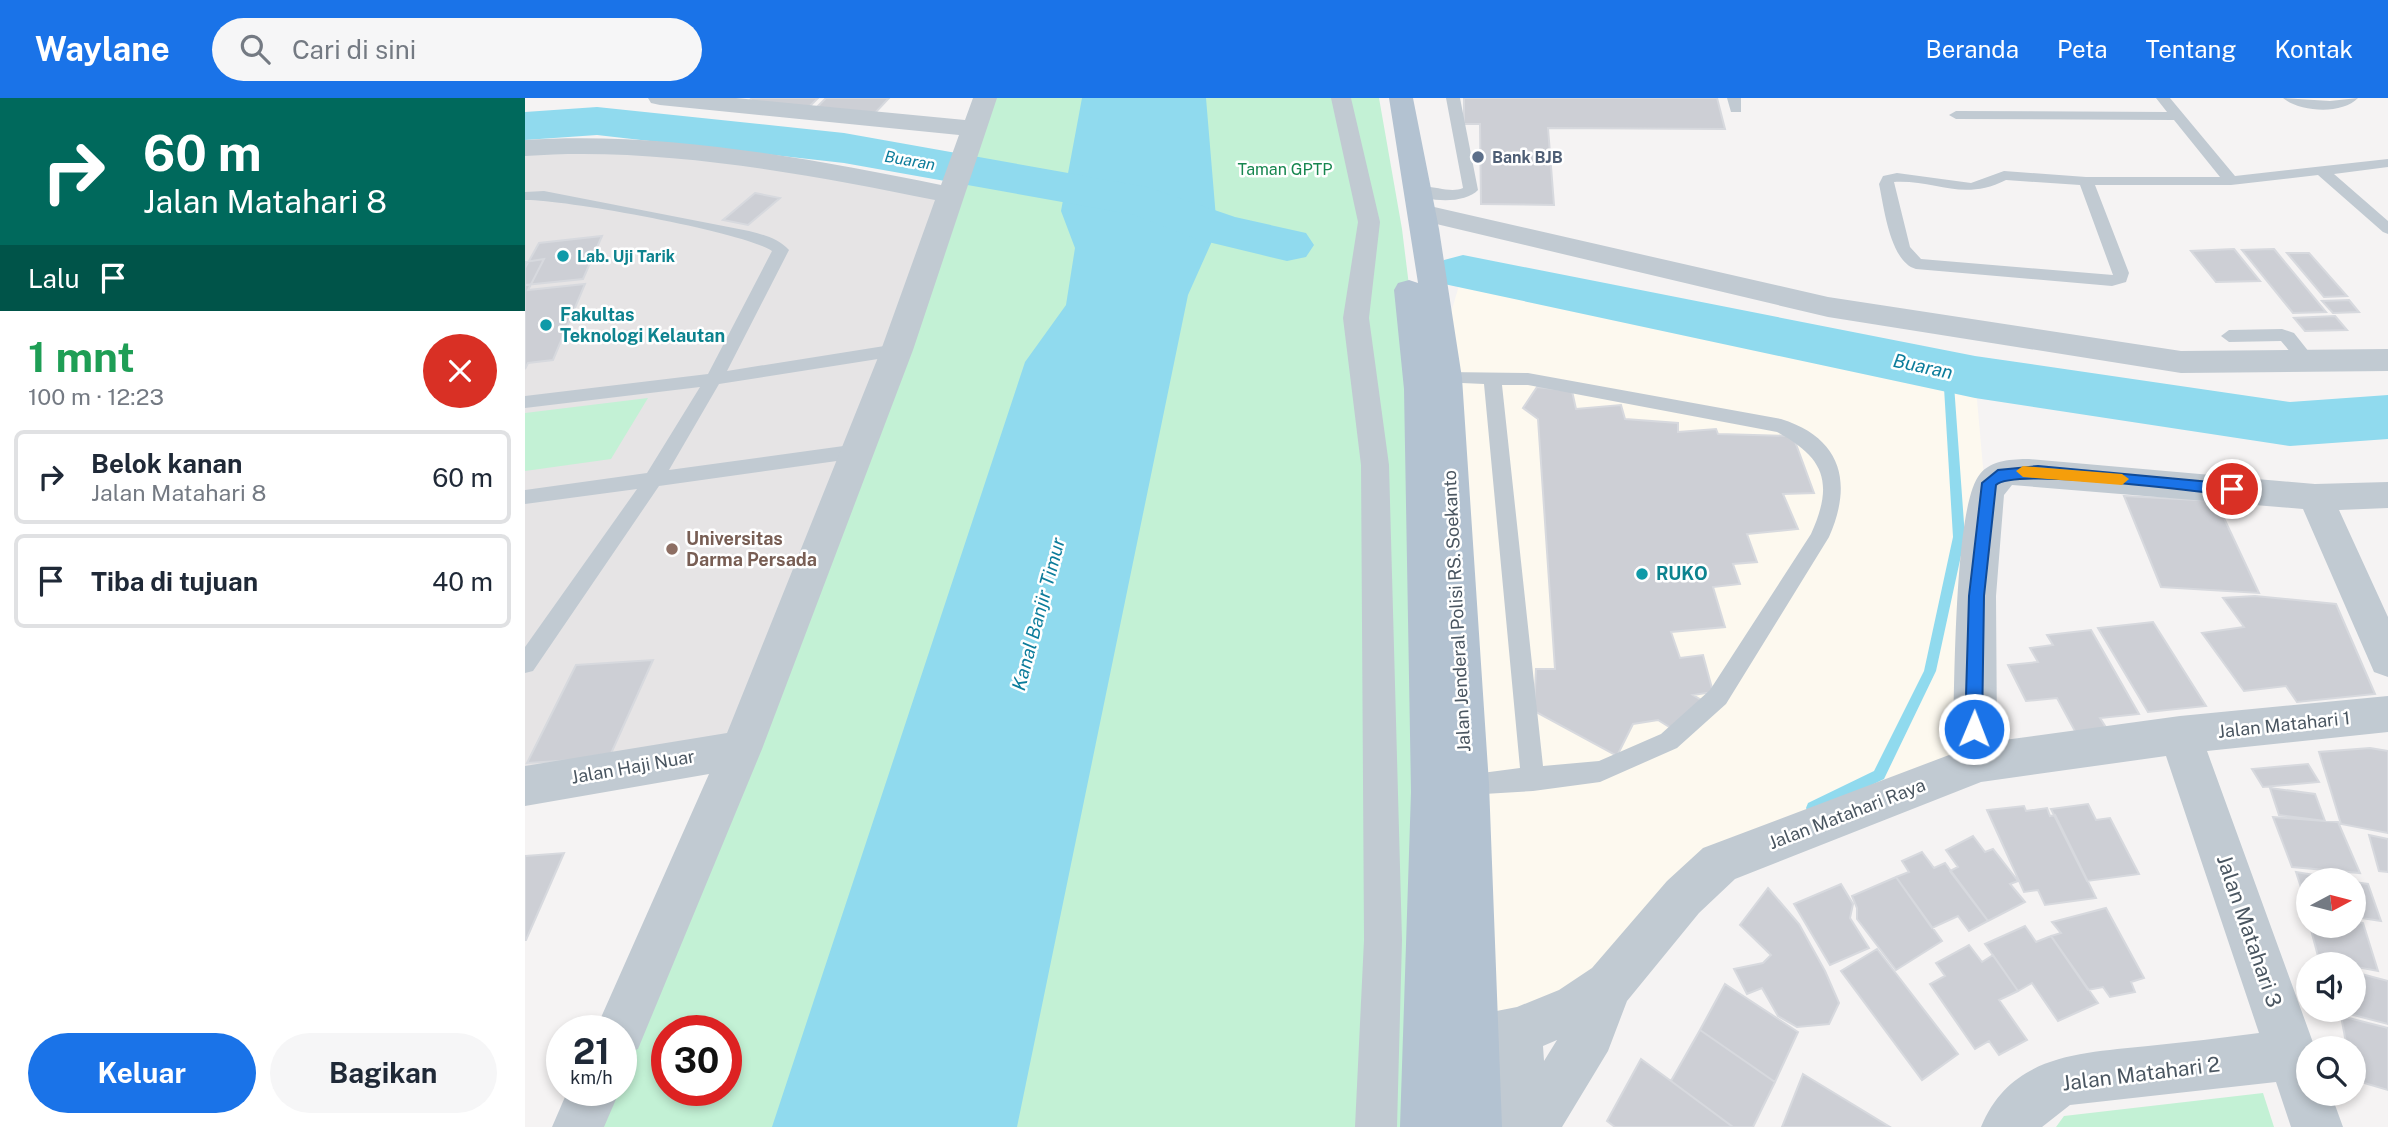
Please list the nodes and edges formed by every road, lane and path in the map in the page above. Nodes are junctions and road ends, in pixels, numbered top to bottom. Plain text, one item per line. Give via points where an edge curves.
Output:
1 (660, 98) edge
2 (985, 98) edge
3 (1341, 98) edge
4 (1380, 98) edge
5 (1401, 98) edge
6 (1453, 98) edge
7 (2163, 98) edge
8 (2290, 98) edge
9 (2351, 98) edge
10 (1956, 115) dead end
11 (2179, 116) junction
12 (973, 136) junction
13 (525, 148) edge
14 (2388, 163) edge
15 (2321, 170) junction
16 (2086, 181) junction
17 (2231, 181) junction
18 (953, 187) junction
19 (525, 196) edge
20 (1417, 215) junction
21 (2388, 229) edge
22 (2229, 336) dead end
23 (1434, 349) junction
24 (897, 350) junction
25 (2388, 360) edge
26 (2308, 362) junction
27 (1492, 378) junction
28 (715, 379) junction
29 (525, 402) edge
30 (858, 451) junction
31 (654, 479) junction
32 (2388, 495) edge
33 (525, 497) edge
34 (2315, 497) junction
35 (2388, 660) edge
36 (525, 664) edge
37 (2388, 714) edge
38 (2180, 735) junction
39 (741, 749) junction
40 (1980, 763) junction
41 (1533, 780) junction
42 (525, 786) edge
43 (1450, 788) junction
44 (1609, 985) junction
45 (626, 1015) edge
46 (1496, 1036) junction
47 (2292, 1055) junction
48 (587, 1106) edge
49 (578, 1127) edge
50 (1375, 1127) edge
51 (1426, 1127) edge
52 (1476, 1127) edge
53 (1523, 1127) edge
54 (1533, 1127) edge
55 (2007, 1127) edge
56 (2317, 1127) edge

1 - 12 street
2 - 12 street
3 - 50 street via 1369,222 1356,318 1375,465 1383,940
4 - 20 main road, Jalan Jenderal Polisi RS. Soekanto
5 - 20 main road, Jalan Jenderal Polisi RS. Soekanto
6 - 20 lane via 1471,190
7 - 11 lane
8 - 9 lane via 2328,104
10 - 11 lane
11 - 17 lane
12 - 18 street
13 - 18 street via 656,151
14 - 15 lane
15 - 17 lane
15 - 21 lane
16 - 16 lane via 2121,273 2112,281 1916,264 1902,248 1886,184 1897,177 1971,187 2004,175
16 - 17 lane
18 - 24 street
19 - 28 lane via 588,202 749,236 781,250
20 - 23 main road, Jalan Jenderal Polisi RS. Soekanto
20 - 26 street via 1828,307 2181,362
22 - 26 lane via 2282,335
23 - 27 lane
23 - 43 main road, Jalan Jenderal Polisi RS. Soekanto
23 - 43 main road, Jalan Jenderal Polisi RS. Soekanto via 1420,389
24 - 28 lane
24 - 30 street
25 - 26 street
27 - 41 lane
27 - 41 lane via 1528,379 1781,426 1809,440 1822,454 1834,484 1830,513 1819,537 1718,697 1669,741 1612,767 1585,775
28 - 29 lane
28 - 31 lane
30 - 31 lane
30 - 39 street
31 - 33 lane
31 - 36 lane
32 - 34 street
34 - 35 street
34 - 40 street via 2038,472 1998,475 1989,483 1986,495 1977,596 1974,733
37 - 38 street, Jalan Matahari 1
38 - 40 street, Jalan Matahari Raya
38 - 47 street, Jalan Matahari 3
39 - 42 street, Jalan Haji Nuar
39 - 45 street
40 - 44 street, Jalan Matahari Raya via 1719,863 1683,897
41 - 43 lane
43 - 46 main road, Jalan Jenderal Polisi RS. Soekanto
43 - 51 main road, Jalan Jenderal Polisi RS. Soekanto
44 - 46 street, Jalan Matahari Raya via 1576,1007
44 - 54 street, Jalan Matahari Raya via 1590,1032
46 - 52 main road, Jalan Jenderal Polisi RS. Soekanto
46 - 53 street
47 - 55 street, Jalan Matahari 2 via 2068,1080 2034,1097
47 - 56 street, Jalan Matahari 3
48 - 49 street

